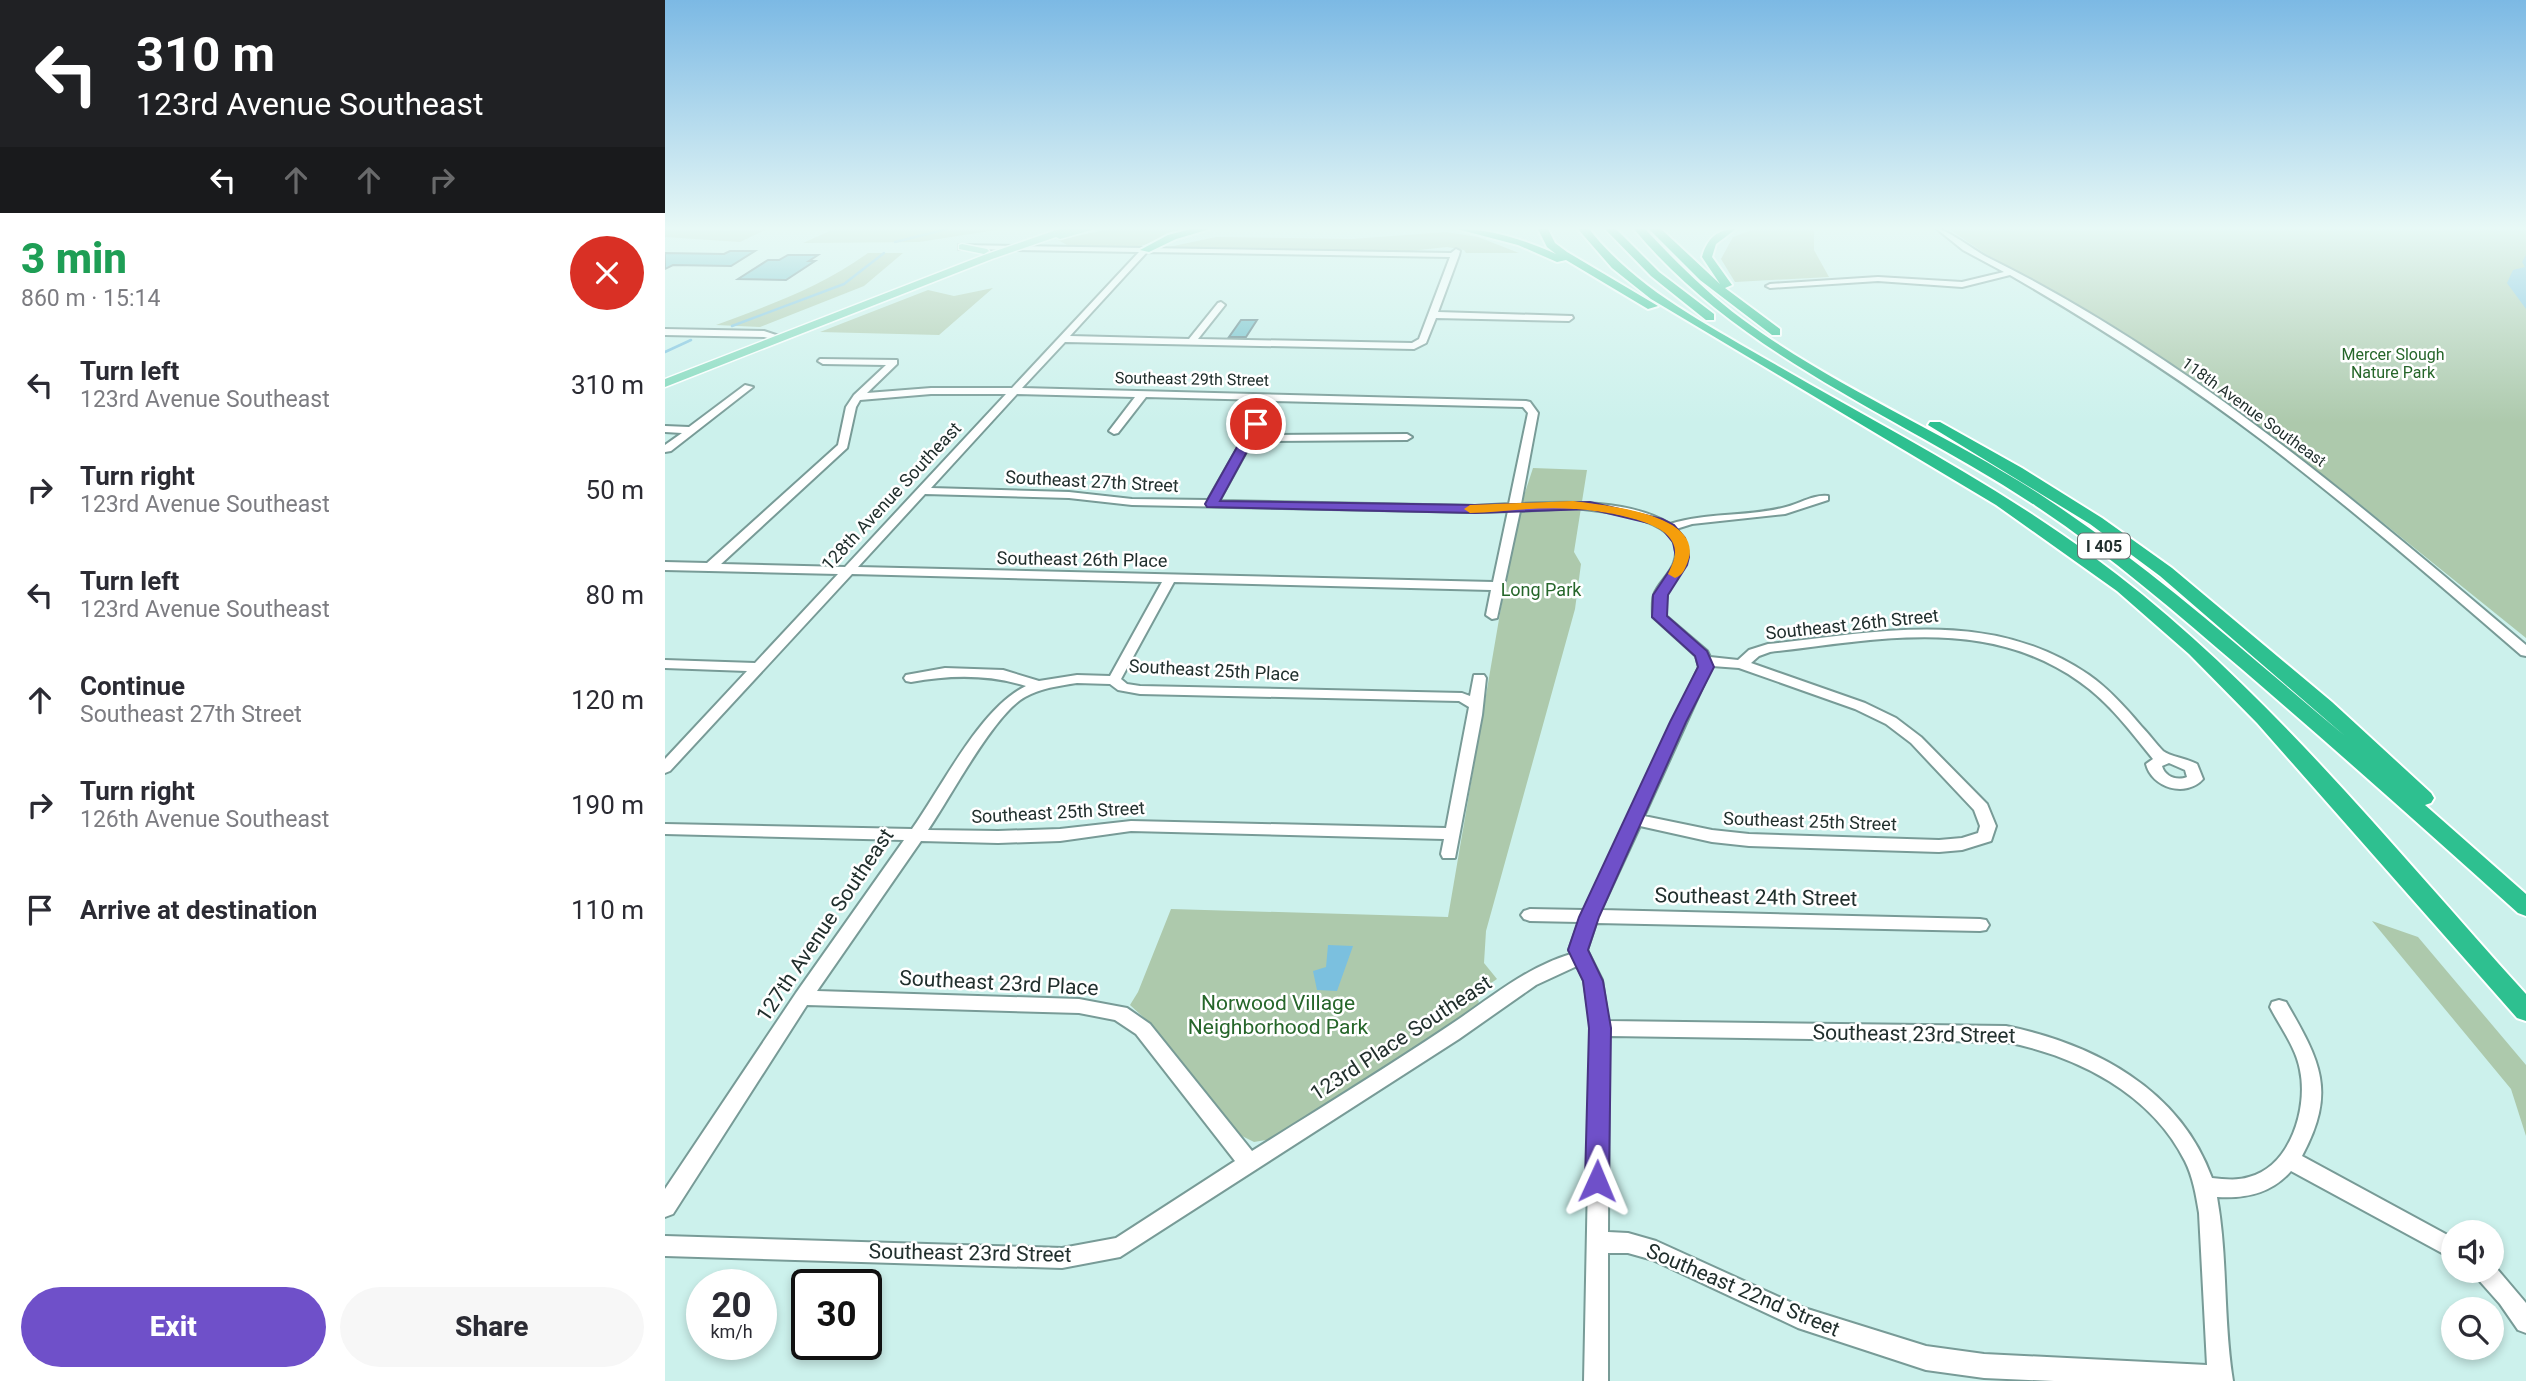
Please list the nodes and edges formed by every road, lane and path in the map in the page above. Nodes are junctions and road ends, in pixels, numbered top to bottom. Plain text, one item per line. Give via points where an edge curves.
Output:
1 (895, 293) edge
2 (1104, 293) edge
3 (1441, 293) edge
4 (1624, 293) edge
5 (1630, 293) edge
6 (1654, 293) edge
7 (1678, 293) edge
8 (1705, 293) edge
9 (1724, 293) edge
10 (1734, 293) edge
11 (2047, 293) edge
12 (1221, 305) dead end
13 (1433, 315) junction
14 (1569, 318) dead end
15 (1757, 319) junction
16 (1682, 324) junction
17 (665, 332) edge
18 (779, 338) junction
19 (1062, 339) junction
20 (1192, 341) junction
21 (823, 361) dead end
22 (665, 383) edge
23 (748, 387) dead end
24 (1804, 387) junction
25 (1015, 391) junction
26 (1143, 394) junction
27 (1272, 396) junction
28 (857, 397) junction
29 (1842, 407) junction
30 (665, 429) edge
31 (692, 430) junction
32 (1114, 430) dead end
33 (1407, 437) dead end
34 (1249, 438) junction
35 (667, 449) dead end
36 (921, 491) junction
37 (1824, 498) dead end
38 (1212, 504) junction
39 (1513, 509) junction
40 (1669, 528) junction
41 (665, 566) edge
42 (711, 566) junction
43 (849, 570) junction
44 (1170, 578) junction
45 (1498, 586) junction
46 (1492, 615) dead end
47 (2526, 652) edge
48 (1705, 661) junction
49 (665, 664) edge
50 (1741, 664) junction
51 (759, 667) junction
52 (911, 678) dead end
53 (1479, 678) dead end
54 (1114, 680) junction
55 (1038, 685) junction
56 (1475, 705) junction
57 (2162, 759) dead end
58 (665, 768) edge
59 (1635, 819) junction
60 (665, 829) edge
61 (1452, 834) junction
62 (915, 835) junction
63 (1449, 854) dead end
64 (2526, 896) edge
65 (2526, 907) edge
66 (1530, 915) dead end
67 (1589, 917) junction
68 (1980, 925) dead end
69 (1580, 958) junction
70 (802, 998) junction
71 (2279, 1007) dead end
72 (2526, 1011) edge
73 (1600, 1028) junction
74 (2290, 1160) junction
75 (1249, 1163) junction
76 (2205, 1187) junction
77 (665, 1207) edge
78 (1598, 1242) junction
79 (2441, 1242) edge
80 (665, 1246) edge
81 (2496, 1283) edge
82 (2526, 1322) edge
83 (2221, 1379) edge
84 (1596, 1381) edge

1 - 18 main road
2 - 19 street, 128th Avenue Southeast
3 - 13 street
4 - 16 highway
5 - 16 highway
6 - 24 highway, I 405
7 - 24 highway
8 - 65 highway, I 405 via 1787,354 2041,502 2146,578
9 - 15 highway
10 - 15 highway
11 - 47 street, 118th Avenue Southeast via 2227,410 2351,505
12 - 20 street
13 - 14 street
13 - 20 street via 1423,341 1414,346
15 - 64 highway via 1804,351 2017,471 2156,565 2325,706
16 - 29 highway
17 - 18 street
18 - 22 main road
19 - 20 street
19 - 25 street, 128th Avenue Southeast
21 - 28 street via 894,362
23 - 31 street
24 - 29 highway, I 405
25 - 26 street, Southeast 29th Street
25 - 28 street, Southeast 29th Street
25 - 36 street, 128th Avenue Southeast
26 - 27 street, Southeast 29th Street
26 - 32 street
27 - 34 street
27 - 39 street, Southeast 29th Street via 1526,404 1533,413
28 - 42 street via 842,446
29 - 72 highway, I 405 via 2087,559 2237,688
30 - 31 street
31 - 35 street
33 - 34 street
34 - 38 street
36 - 38 street, Southeast 27th Street
36 - 43 street, 128th Avenue Southeast
37 - 40 street via 1785,511 1691,521
38 - 39 street, Southeast 27th Street
39 - 40 street, Southeast 27th Street via 1590,506 1644,517
39 - 45 street
40 - 48 street via 1680,541 1682,557 1660,595 1659,617
41 - 42 street, Southeast 26th Place
42 - 43 street, Southeast 26th Place
43 - 44 street, Southeast 26th Place
43 - 51 street, 128th Avenue Southeast
44 - 45 street, Southeast 26th Place
44 - 54 street
45 - 46 street
48 - 50 street
48 - 59 street via 1705,671
49 - 51 street
50 - 57 street, Southeast 26th Street via 1768,648 1902,634 1952,632 2014,641 2083,677 2119,709
50 - 59 street, Southeast 25th Street via 1891,720 1981,808 1988,826 1985,837 1939,846 1749,840
51 - 58 street, 128th Avenue Southeast
52 - 55 street, Southeast 25th Place via 945,672 996,674
53 - 56 street
54 - 55 street, Southeast 25th Place via 1077,678
54 - 56 street, Southeast 25th Place via 1140,690 1462,697
55 - 62 street, 127th Avenue Southeast via 1003,707
56 - 61 street
59 - 67 street
60 - 62 street, Southeast 25th Street
61 - 62 street, Southeast 25th Street via 1131,826 1060,835
61 - 63 street
62 - 70 street, 127th Avenue Southeast
66 - 67 street, Southeast 24th Street
67 - 68 street, Southeast 24th Street
67 - 69 street via 1579,941
69 - 73 street via 1593,981
69 - 75 street, 123rd Place Southeast via 1561,962 1534,978
70 - 75 street, Southeast 23rd Place via 1079,1006 1119,1013 1135,1021 1158,1045
70 - 77 street, 127th Avenue Southeast
71 - 74 street via 2312,1078 2302,1138
73 - 76 street, Southeast 23rd Street via 2032,1037 2115,1073 2148,1099 2184,1143
73 - 78 street
74 - 76 street via 2254,1185
74 - 79 street
75 - 80 street, Southeast 23rd Street via 1120,1247 1062,1258
76 - 83 street, Southeast 23rd Street
78 - 83 street, Southeast 22nd Street via 1656,1251 1798,1317 1926,1358 1985,1366
78 - 84 street
81 - 82 street

